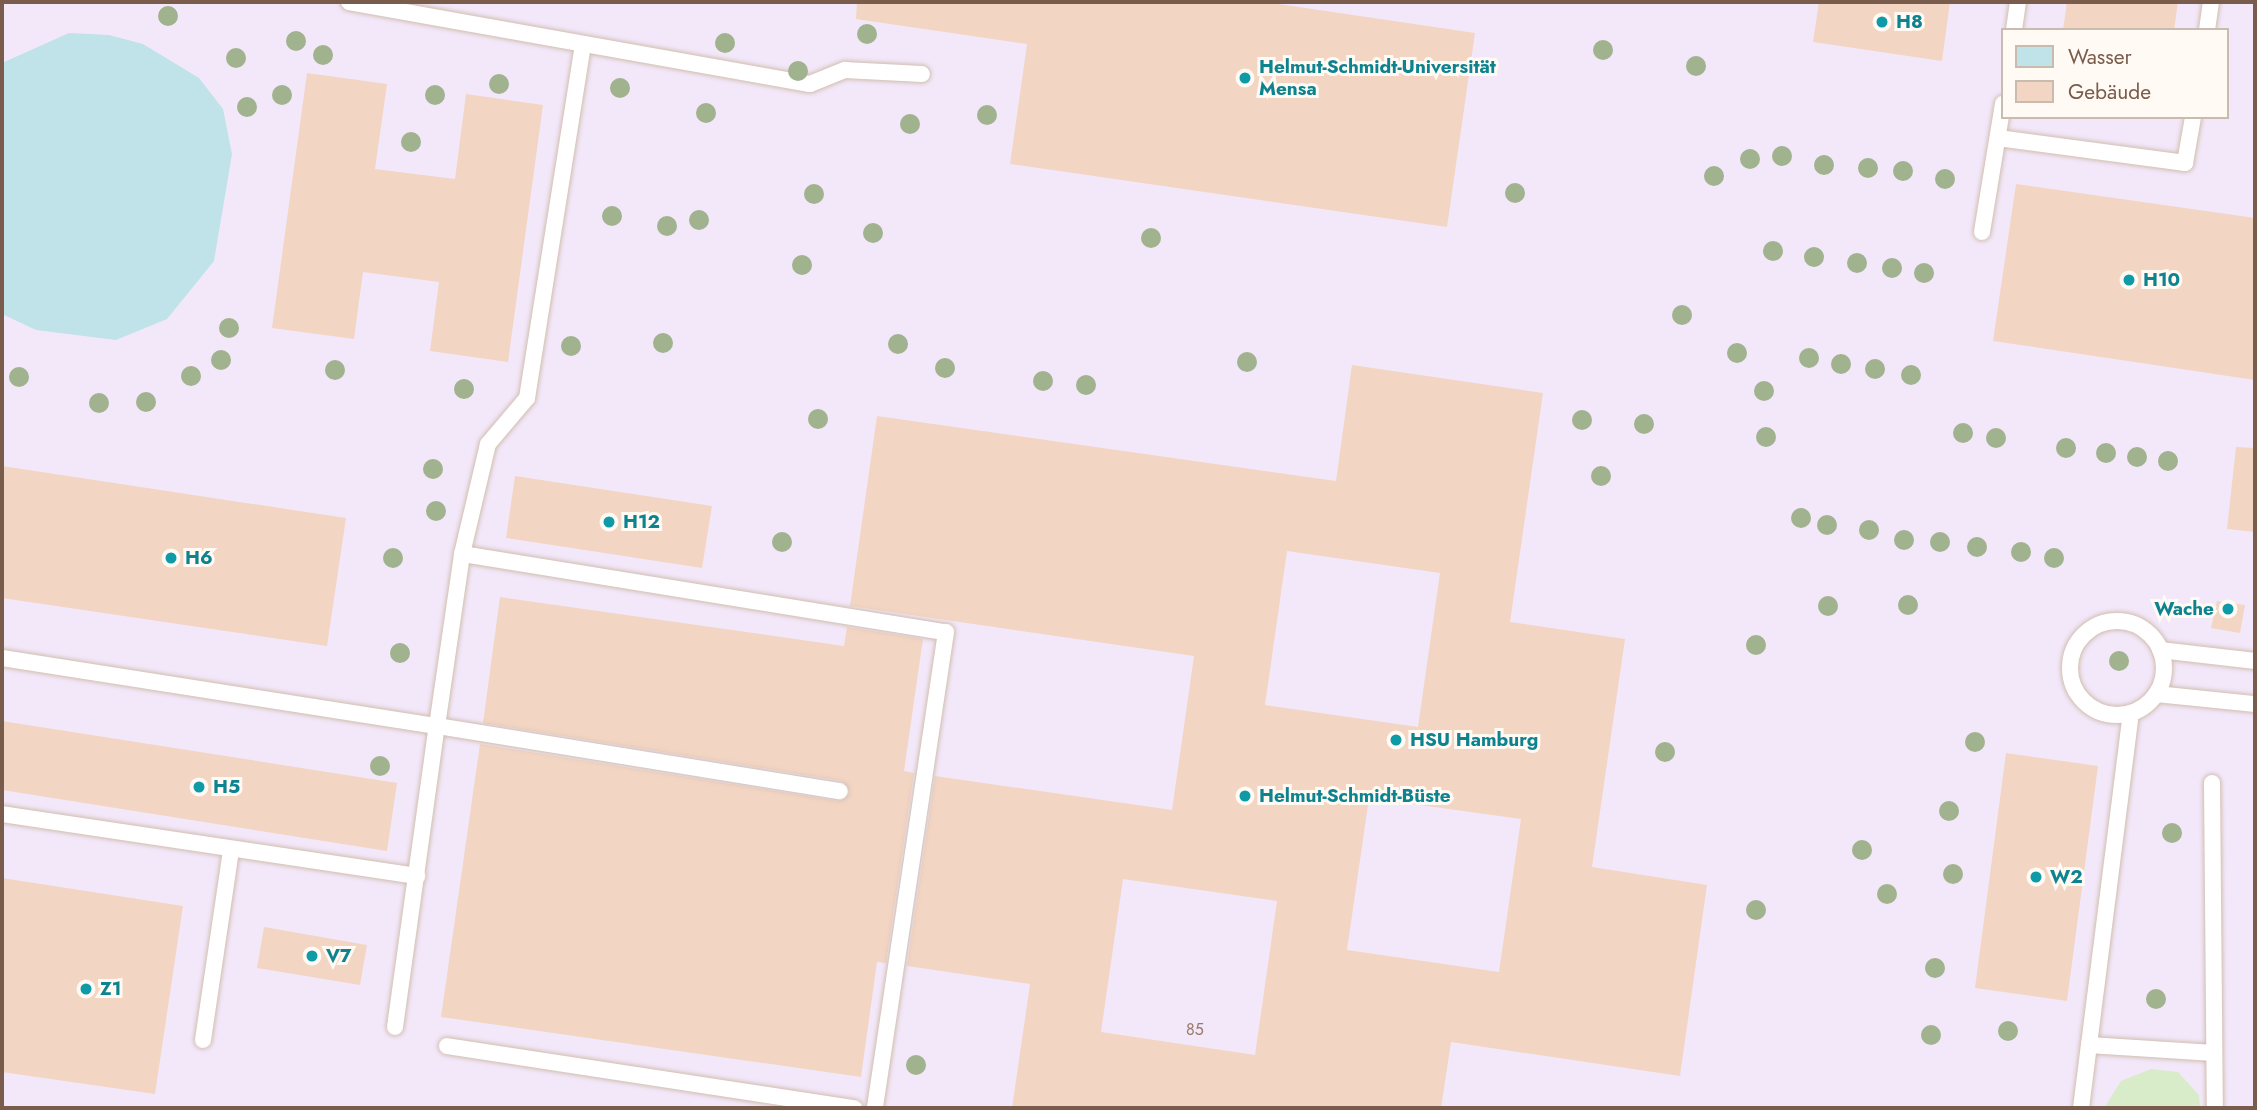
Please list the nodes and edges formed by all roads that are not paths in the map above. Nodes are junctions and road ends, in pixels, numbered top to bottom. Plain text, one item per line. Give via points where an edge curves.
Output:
1 (349, 2) edge
2 (2018, 2) edge
3 (2211, 2) edge
4 (2014, 28) edge
5 (2207, 28) edge
6 (583, 44) junction
7 (922, 74) dead end
8 (2002, 111) edge
9 (2193, 119) edge
10 (1998, 138) junction
11 (1982, 232) dead end
12 (462, 554) junction
13 (2160, 650) junction
14 (2, 658) edge
15 (2255, 661) edge
16 (2157, 694) junction
17 (2255, 704) edge
18 (2131, 713) junction
19 (436, 726) junction
20 (2212, 783) dead end
21 (840, 792) dead end
22 (2, 814) edge
23 (231, 850) junction
24 (417, 876) junction
25 (395, 1027) dead end
26 (203, 1041) dead end
27 (2089, 1045) junction
28 (447, 1046) dead end
29 (2214, 1053) junction
30 (854, 1108) edge
31 (875, 1108) edge
32 (2081, 1108) edge
33 (2216, 1108) edge

1 - 6 lane
2 - 4 lane
3 - 5 lane
6 - 7 lane via 810,84 845,70
6 - 12 lane via 527,398 488,444
8 - 10 lane
9 - 10 lane via 2185,163
10 - 11 lane
12 - 19 lane
12 - 31 lane via 946,632
13 - 15 lane
13 - 16 lane via 2164,664
13 - 18 lane via 2145,625 2112,621 2085,632 2076,644 2069,673 2080,698 2104,713
14 - 19 lane
16 - 17 lane
16 - 18 lane
18 - 27 lane
19 - 21 lane
19 - 24 lane
20 - 29 lane
22 - 23 lane
23 - 24 lane
23 - 26 lane
24 - 25 lane
27 - 29 lane
27 - 32 lane
28 - 30 lane
29 - 33 lane

